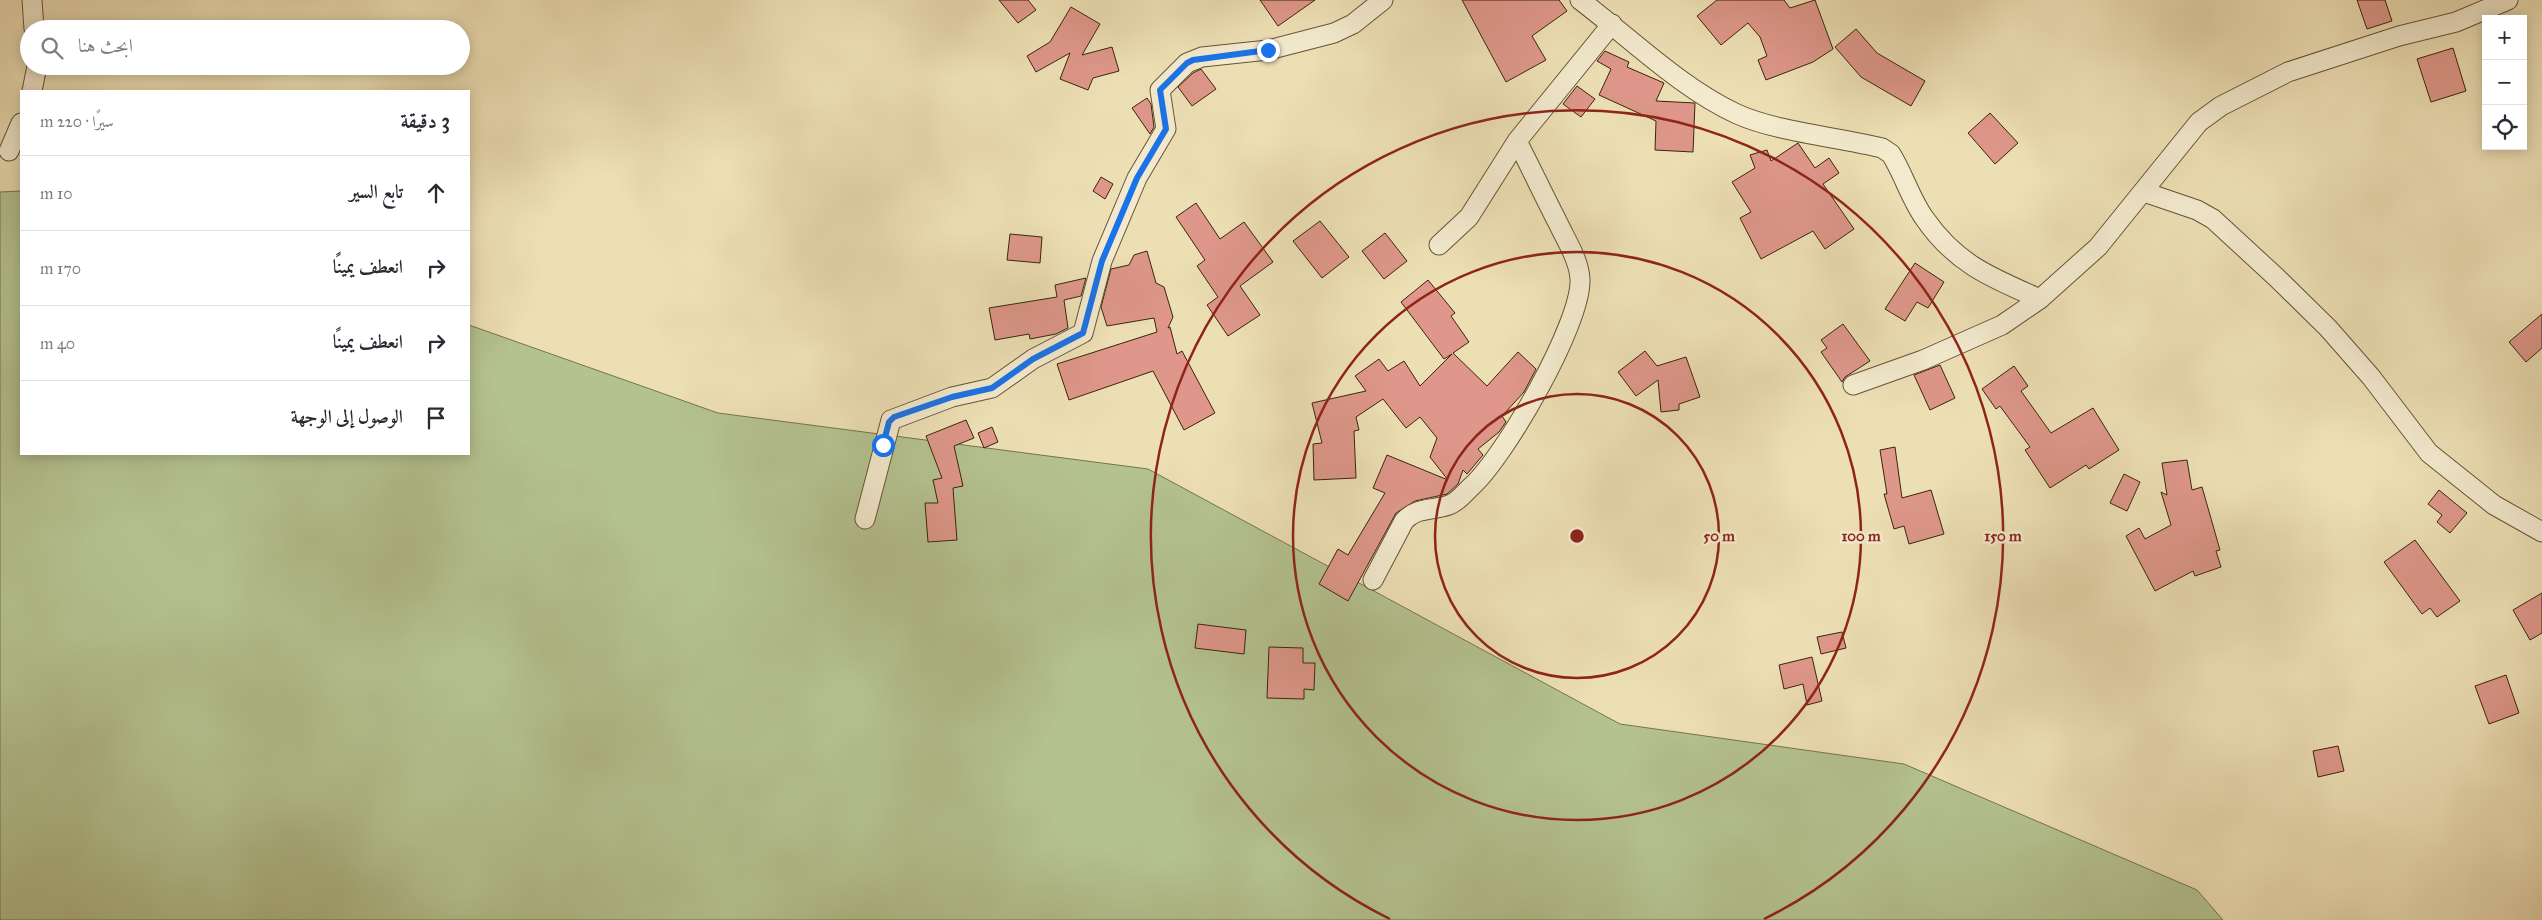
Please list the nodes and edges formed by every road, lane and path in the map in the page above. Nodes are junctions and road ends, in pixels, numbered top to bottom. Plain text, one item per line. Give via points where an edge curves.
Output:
1 (32, 0) edge
2 (1383, 0) edge
3 (1580, 0) edge
4 (2508, 0) edge
5 (33, 20) edge
6 (1612, 24) junction
7 (35, 75) edge
8 (32, 90) edge
9 (20, 125) edge
10 (1517, 141) junction
11 (9, 150) dead end
12 (2144, 192) junction
13 (1438, 245) dead end
14 (2040, 299) junction
15 (1853, 385) dead end
16 (866, 519) dead end
17 (2542, 532) edge
18 (1373, 580) dead end

1 - 5 street
2 - 16 street via 1353,24 1319,37 1268,50 1193,60 1163,86 1159,94 1166,129 1137,178 1102,261 1085,330 1033,359 992,388 952,397 891,420
3 - 6 street
4 - 12 street via 2456,22 2321,60 2247,91 2199,122
6 - 10 street
6 - 14 street via 1677,78 1738,114 1882,148 1891,154 1924,218 1950,251 1972,266
7 - 8 street
9 - 11 street
10 - 13 street via 1469,217
10 - 18 street via 1575,260 1580,280 1577,300 1560,345 1529,406 1496,458 1477,482 1451,504 1410,514
12 - 14 street via 2098,247
12 - 17 street via 2197,210 2212,219 2328,328 2372,377 2429,453 2494,505
14 - 15 street via 2002,325 1922,360

